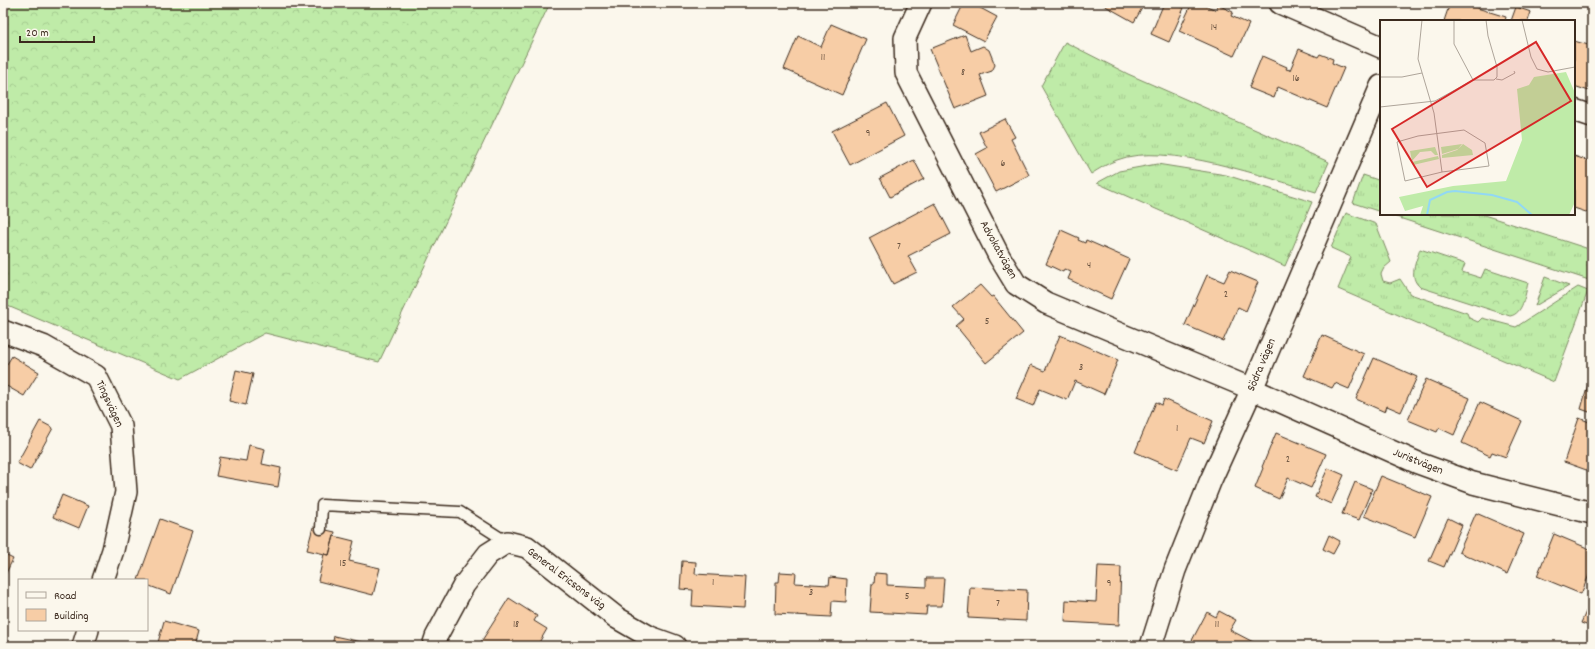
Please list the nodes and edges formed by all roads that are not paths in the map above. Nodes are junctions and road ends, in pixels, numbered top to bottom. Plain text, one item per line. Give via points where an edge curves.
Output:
1 (921, 3) edge
2 (1280, 3) edge
3 (1380, 47) edge
4 (1380, 88) edge
5 (1575, 110) edge
6 (1592, 116) edge
7 (3, 331) edge
8 (1252, 389) junction
9 (1592, 513) edge
10 (321, 529) dead end
11 (507, 542) junction
12 (103, 579) edge
13 (88, 631) edge
14 (83, 646) edge
15 (433, 646) edge
16 (675, 646) edge
17 (1151, 646) edge

1 - 8 street, Advokatvägen via 905,38 906,73 999,256 1016,284 1046,303
2 - 3 street
4 - 8 street, Södra vägen
5 - 6 street
7 - 12 street, Tingsvägen via 44,346 96,376 121,426 126,492 113,550
8 - 9 street, Juristvägen via 1445,473 1473,483
8 - 17 street, Södra vägen via 1174,570
10 - 11 lane via 322,505 460,512
11 - 15 street via 488,554 464,585
11 - 16 street, General Ericsons väg via 527,547 617,618 650,637
13 - 14 street

